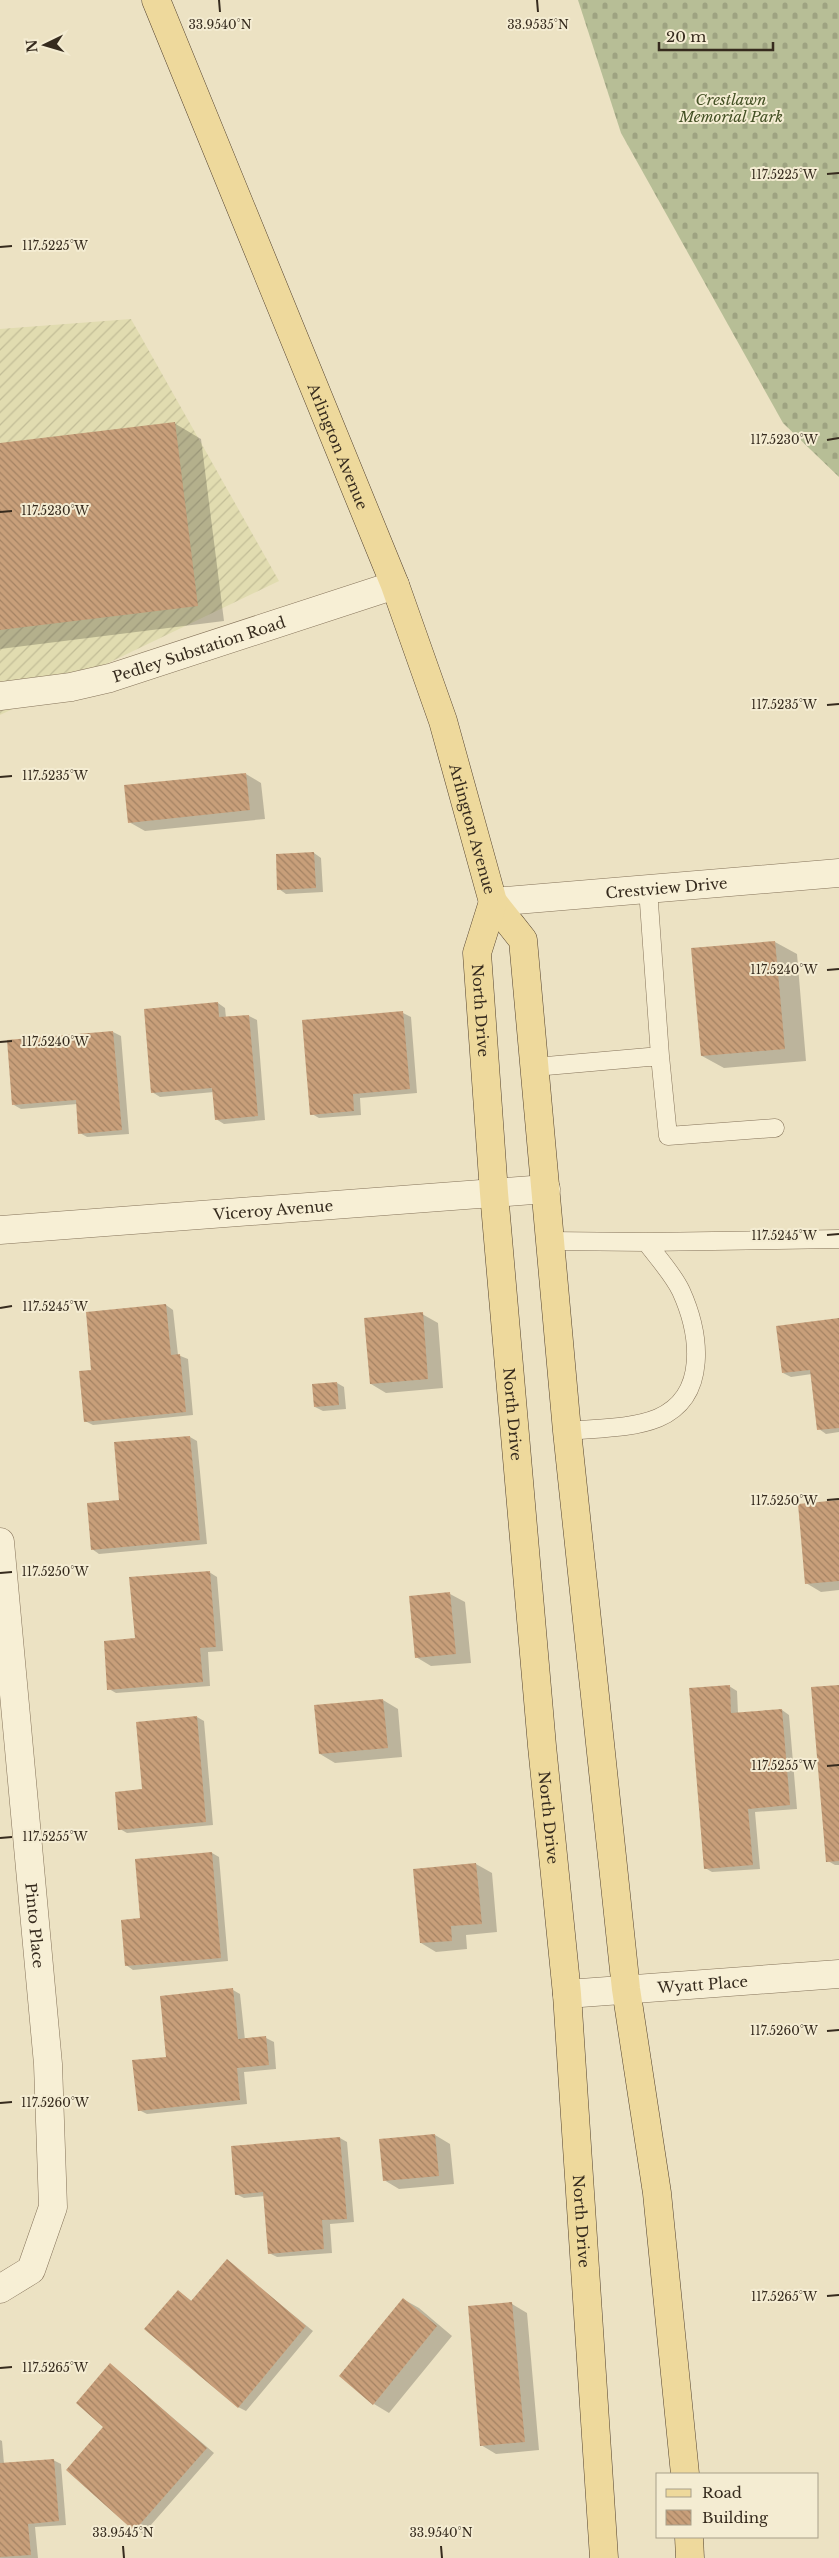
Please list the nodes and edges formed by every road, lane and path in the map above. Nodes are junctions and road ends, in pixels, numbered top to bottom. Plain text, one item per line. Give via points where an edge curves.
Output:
1 (156, 0) edge
2 (395, 585) junction
3 (0, 696) edge
4 (839, 873) edge
5 (648, 889) junction
6 (493, 902) junction
7 (660, 1056) junction
8 (535, 1067) junction
9 (775, 1128) dead end
10 (546, 1189) junction
11 (494, 1193) junction
12 (0, 1230) edge
13 (839, 1239) edge
14 (551, 1241) junction
15 (646, 1242) junction
16 (567, 1431) junction
17 (0, 1542) edge
18 (839, 1974) edge
19 (626, 1989) junction
20 (567, 1994) junction
21 (0, 2289) edge
22 (685, 2473) edge
23 (689, 2538) edge
24 (604, 2558) edge
25 (690, 2558) edge

1 - 2 main road, Arlington Avenue
2 - 3 street, Pedley Substation Road via 110,678 71,687
2 - 6 main road, Arlington Avenue via 443,721
4 - 5 street, Crestview Drive
5 - 6 street, Crestview Drive
5 - 7 lane
6 - 8 main road via 523,940
6 - 11 main road, North Drive via 477,953
7 - 8 lane
7 - 9 lane via 668,1136
8 - 10 main road
10 - 11 street, Viceroy Avenue
10 - 14 main road
11 - 12 street, Viceroy Avenue
11 - 20 main road, North Drive
13 - 15 lane
14 - 15 lane
14 - 16 main road
15 - 16 lane via 680,1290 693,1329 697,1350 691,1384 675,1407 658,1418
16 - 19 main road
17 - 21 street, Pinto Place via 48,2064 53,2207 31,2270
18 - 19 street, Wyatt Place
19 - 20 street, Wyatt Place
19 - 22 main road via 658,2193
20 - 24 main road, North Drive
23 - 25 main road

